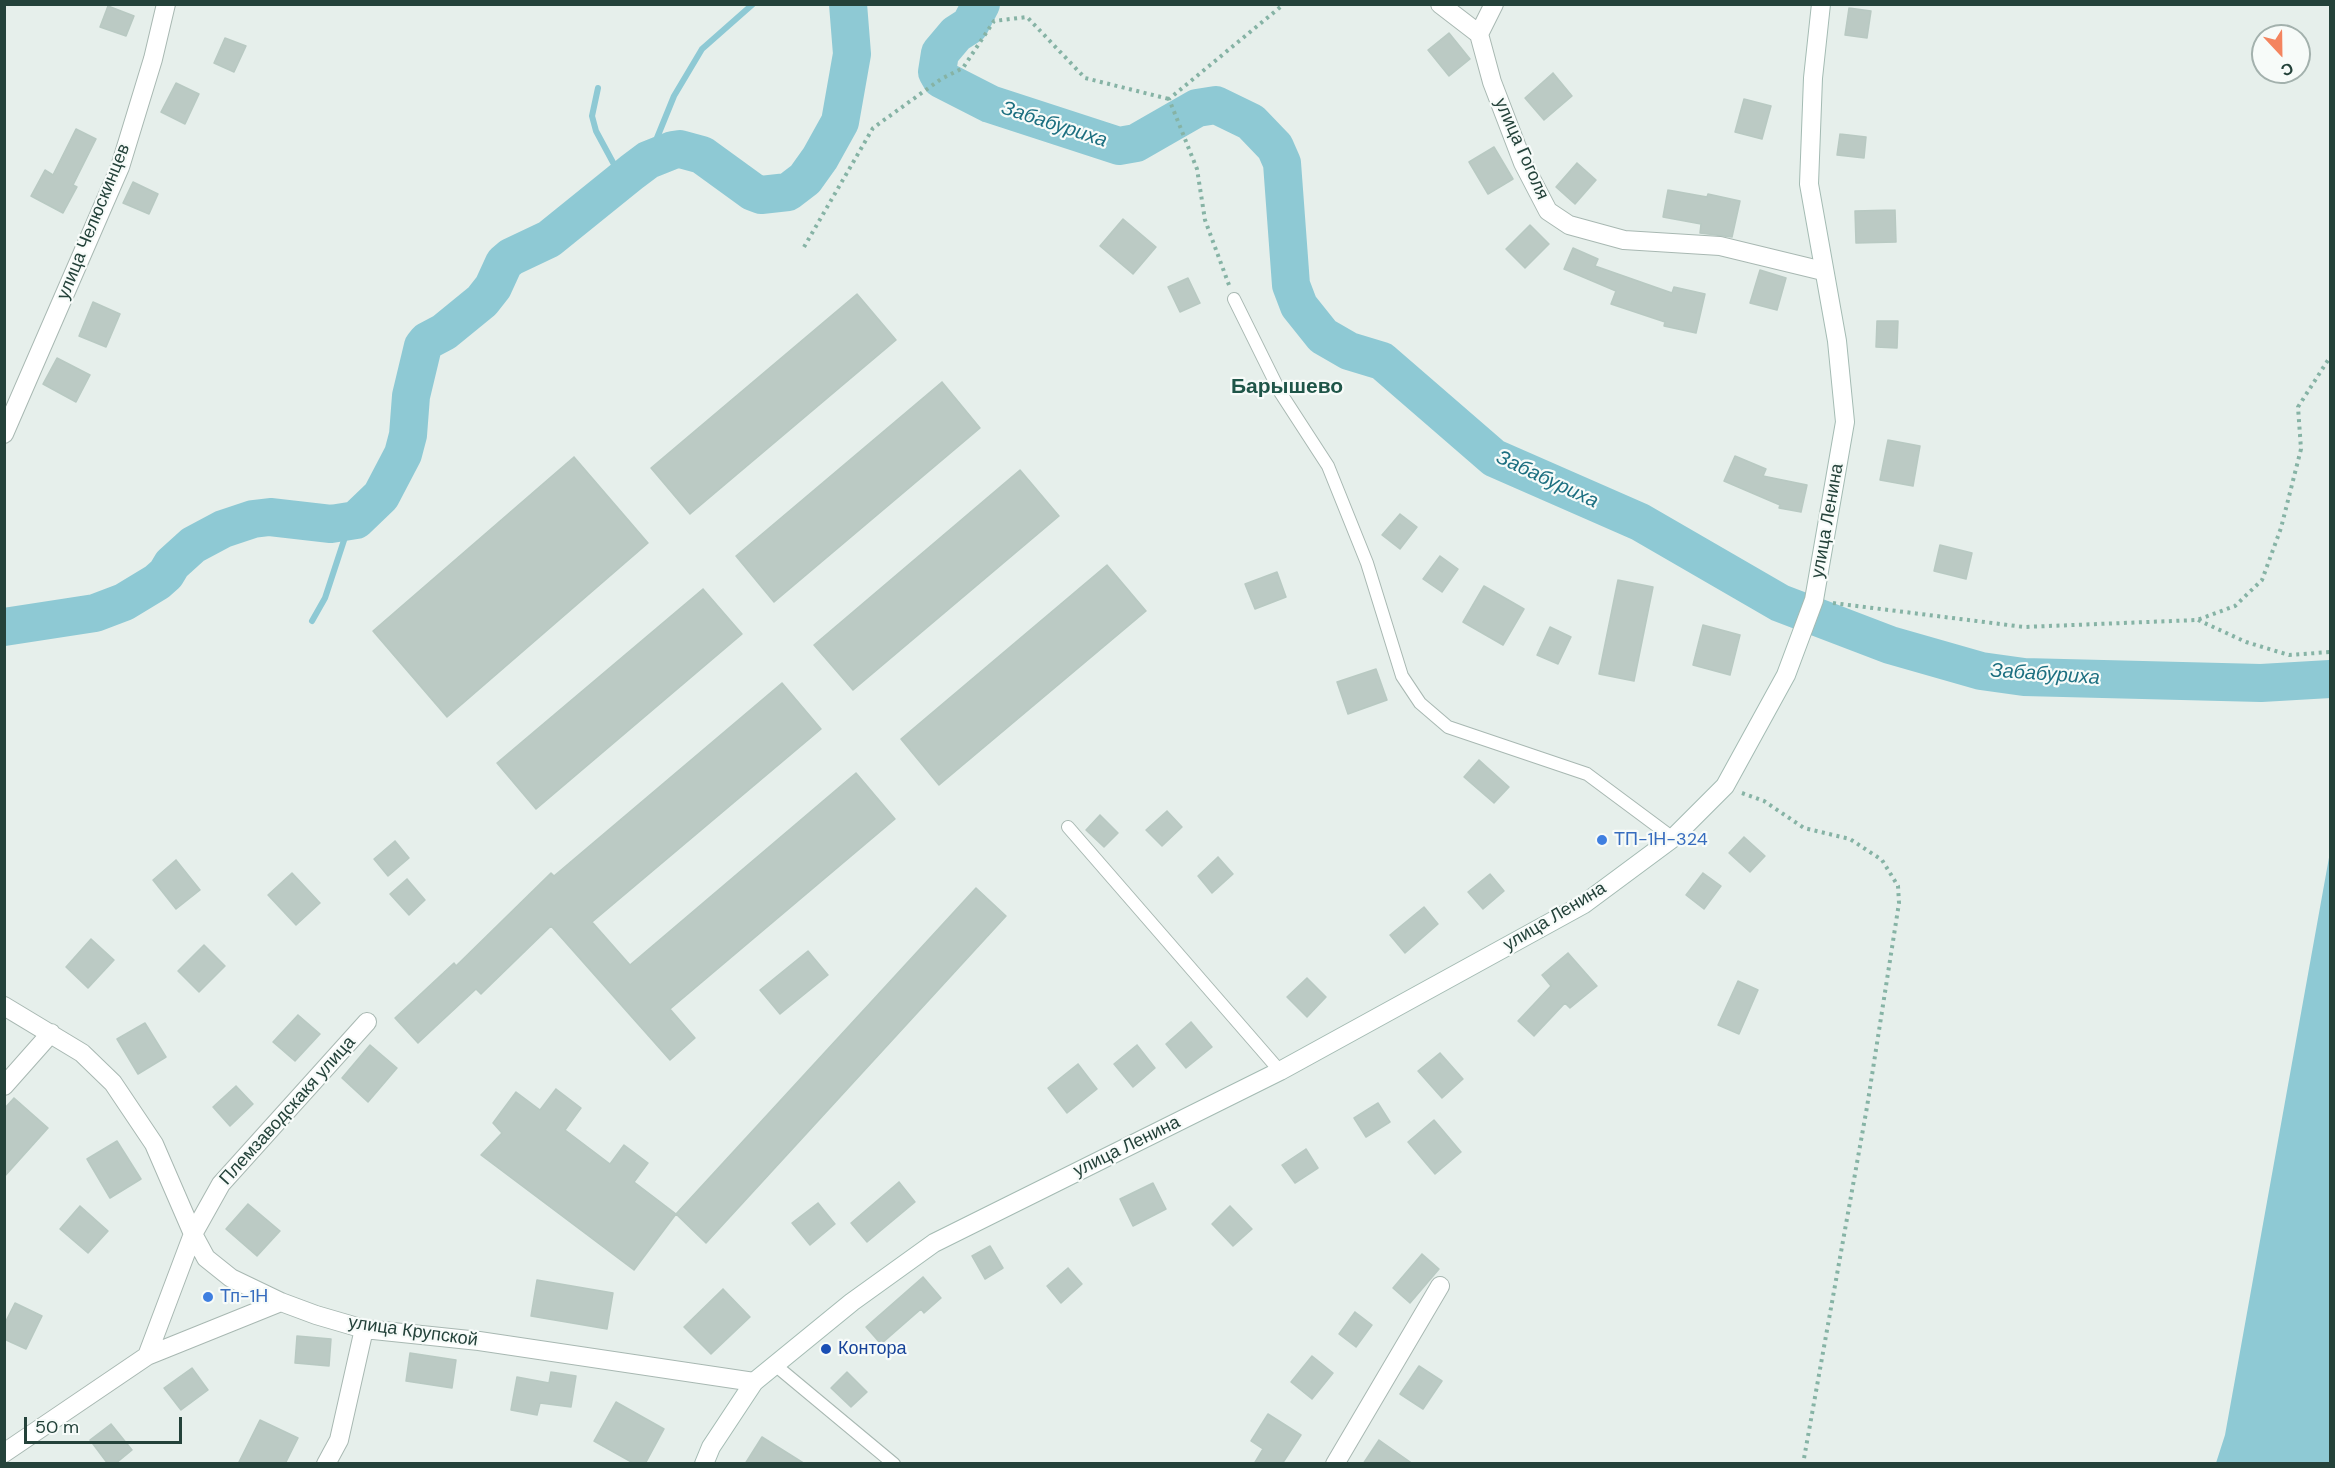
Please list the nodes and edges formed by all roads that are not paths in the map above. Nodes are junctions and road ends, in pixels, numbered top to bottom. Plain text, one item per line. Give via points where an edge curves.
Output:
1 (166, 4) edge
2 (1440, 4) edge
3 (1494, 4) edge
4 (1821, 4) edge
5 (1479, 34) junction
6 (1823, 271) junction
7 (1234, 299) road end
8 (4, 434) edge
9 (1068, 827) dead end
10 (1674, 838) junction
11 (4, 1005) edge
12 (368, 1022) dead end
13 (51, 1033) junction
14 (1280, 1071) junction
15 (4, 1086) edge
16 (193, 1234) junction
17 (1440, 1286) dead end
18 (281, 1302) junction
19 (364, 1329) junction
20 (147, 1356) junction
21 (775, 1365) junction
22 (754, 1382) junction
23 (4, 1453) edge
24 (326, 1464) edge
25 (704, 1464) edge
26 (894, 1464) edge
27 (1335, 1464) edge

1 - 8 street, улица Челюскинцев via 120,166
2 - 5 street
3 - 5 street
4 - 6 street, улица Ленина via 1813,78 1809,184
5 - 6 street, улица Гоголя via 1492,82 1523,164 1548,211 1569,225 1624,240 1720,246
6 - 10 street, улица Ленина via 1837,341 1845,422 1814,600 1796,652 1725,786
7 - 10 lane via 1280,392 1328,466 1367,563 1402,676 1420,704 1448,727 1587,774
9 - 14 lane
10 - 14 street, улица Ленина via 1584,904
11 - 13 street, улица Крупской
12 - 16 street, Племзаводскакя улица via 220,1184
13 - 15 street
13 - 16 street, улица Крупской via 82,1053 113,1083 154,1144
14 - 21 street, улица Ленина via 934,1243 852,1302
16 - 18 street, улица Крупской via 206,1258 231,1278
16 - 20 street, Племзаводскакя улица
17 - 27 street
18 - 19 street, улица Крупской
18 - 20 street
19 - 22 street, улица Крупской via 479,1341
19 - 24 street via 339,1440
20 - 23 street
21 - 22 street, улица Ленина
21 - 26 lane
22 - 25 street, улица Ленина

